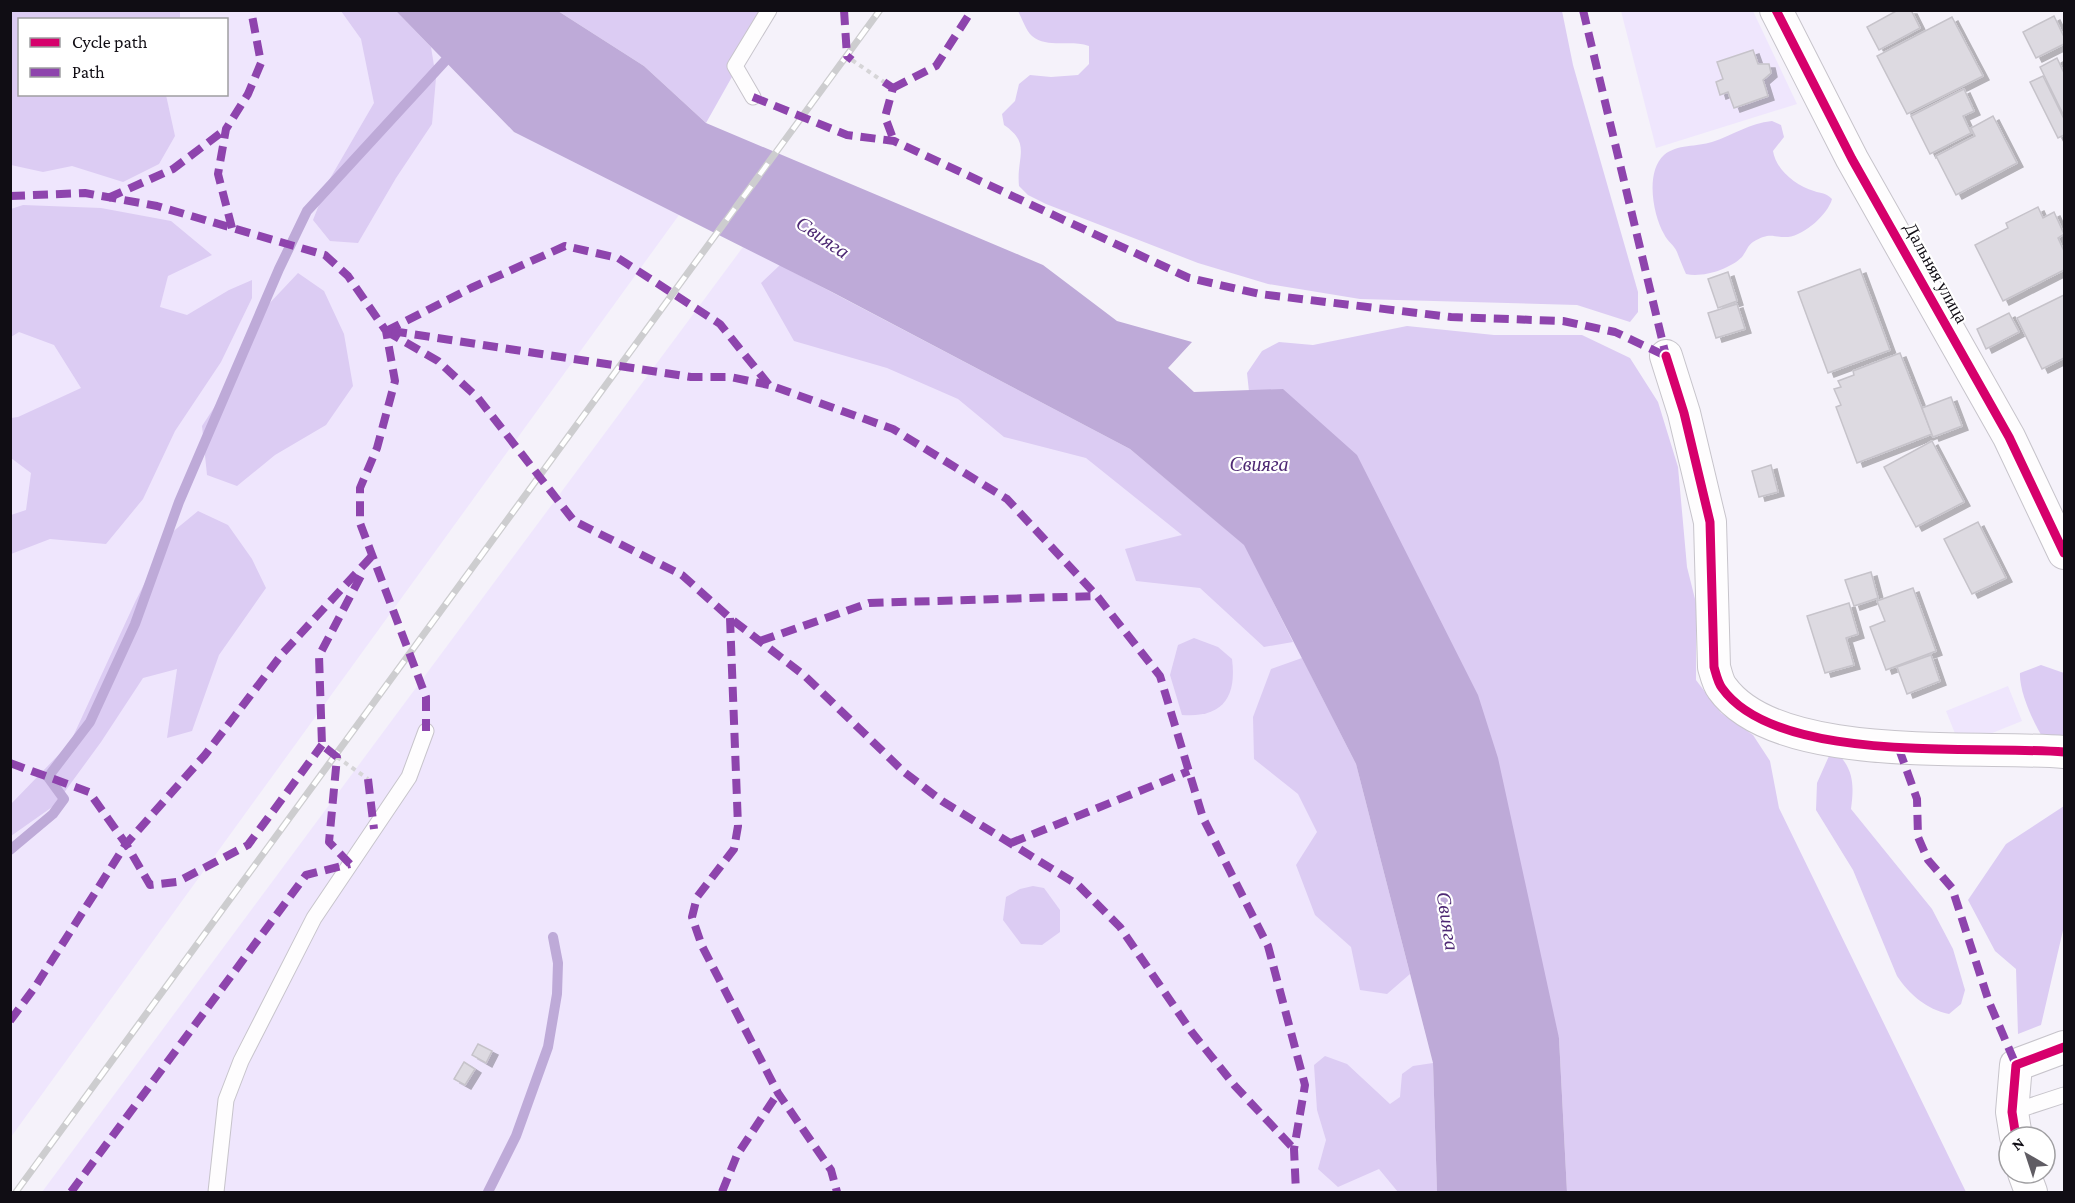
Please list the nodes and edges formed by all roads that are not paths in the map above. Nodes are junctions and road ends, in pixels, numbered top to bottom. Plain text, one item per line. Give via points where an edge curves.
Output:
1 (769, 10) edge
2 (1776, 10) edge
3 (753, 97) dead end
4 (1666, 356) dead end
5 (2064, 553) edge
6 (426, 731) dead end
7 (2064, 752) edge
8 (2064, 1047) edge
9 (2064, 1095) edge
10 (2014, 1125) edge
11 (216, 1192) edge

1 - 3 lane via 735,66
2 - 5 street, Дальняя улица via 1852,159 2009,437
4 - 7 street via 1710,522 1714,667 1720,687 1737,705 1786,731 1899,749
6 - 11 lane via 409,777 314,918 241,1061 226,1100
8 - 10 street via 2016,1065
9 - 10 lane

